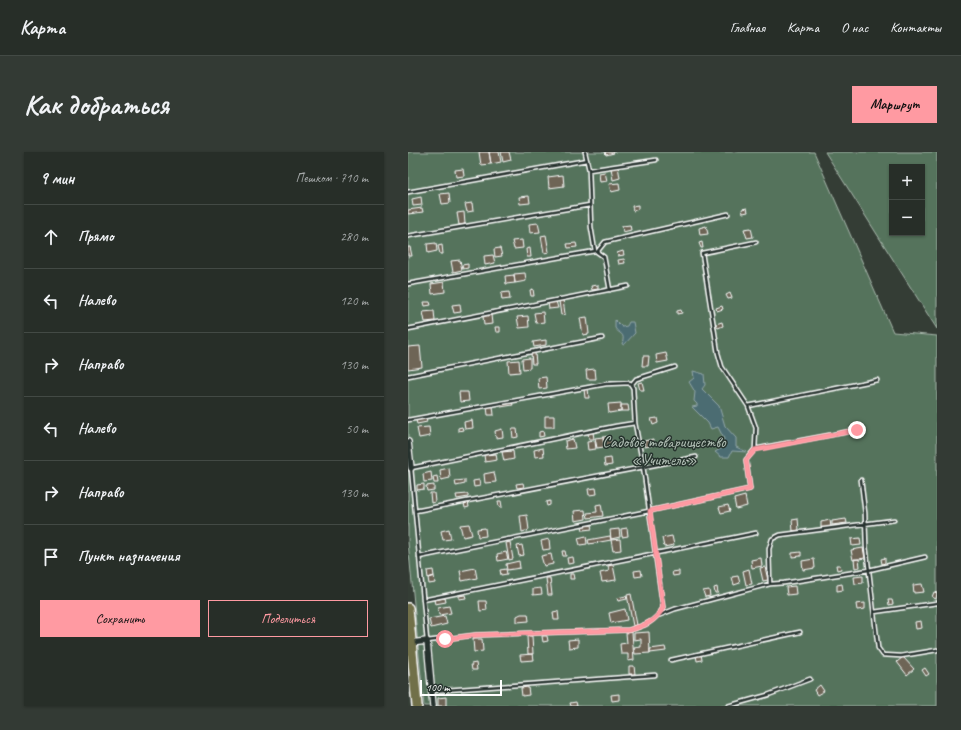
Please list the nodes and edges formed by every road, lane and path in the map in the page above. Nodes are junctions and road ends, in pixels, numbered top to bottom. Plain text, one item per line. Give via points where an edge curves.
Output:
1 (585, 152) edge
2 (587, 160) junction
3 (656, 160) dead end
4 (589, 170) junction
5 (408, 192) edge
6 (590, 204) junction
7 (728, 214) dead end
8 (408, 236) edge
9 (756, 242) dead end
10 (596, 251) junction
11 (408, 284) edge
12 (628, 286) dead end
13 (610, 290) junction
14 (408, 329) edge
15 (602, 338) dead end
16 (675, 367) dead end
17 (408, 376) edge
18 (877, 380) dead end
19 (631, 385) junction
20 (748, 406) junction
21 (408, 420) edge
22 (635, 423) junction
23 (857, 430) dead end
24 (408, 442) edge
25 (755, 450) junction
26 (696, 457) dead end
27 (643, 466) junction
28 (411, 468) junction
29 (861, 480) dead end
30 (415, 511) junction
31 (650, 511) junction
32 (894, 520) dead end
33 (865, 523) junction
34 (756, 533) dead end
35 (656, 555) junction
36 (419, 557) junction
37 (925, 557) dead end
38 (869, 570) junction
39 (770, 584) junction
40 (423, 600) junction
41 (937, 603) edge
42 (408, 608) edge
43 (874, 612) junction
44 (659, 616) junction
45 (800, 632) dead end
46 (427, 641) junction
47 (412, 643) junction
48 (937, 650) edge
49 (671, 660) dead end
50 (410, 663) edge
51 (655, 675) dead end
52 (810, 679) dead end
53 (432, 691) junction
54 (417, 706) edge
55 (433, 706) edge
56 (728, 706) edge

1 - 2 lane
2 - 4 lane
2 - 5 lane
3 - 4 lane
4 - 6 lane
6 - 8 lane
6 - 10 lane
7 - 10 lane via 605,242
9 - 20 lane via 702,253 722,367
10 - 11 lane
10 - 13 lane via 604,257
12 - 13 lane
13 - 14 lane
15 - 17 lane
16 - 19 lane via 636,379
18 - 20 lane
19 - 21 lane via 606,384
19 - 22 lane
20 - 25 lane via 756,428
22 - 27 lane
22 - 28 lane
23 - 25 lane
24 - 28 street
25 - 31 lane via 746,460 750,489
26 - 27 lane
27 - 30 lane
27 - 31 lane
28 - 30 lane
29 - 33 lane
30 - 36 lane
31 - 35 lane
31 - 36 lane
32 - 33 lane
33 - 38 lane
33 - 39 lane via 780,535 772,539 769,549
34 - 35 lane
35 - 40 lane
35 - 44 lane via 663,608
36 - 40 lane
37 - 38 lane
38 - 39 lane
38 - 43 lane
39 - 44 lane via 675,609
40 - 46 lane
41 - 43 lane
42 - 47 highway
43 - 48 lane via 877,643 883,655 901,656
44 - 46 lane via 651,623 629,630 476,635
45 - 49 lane
46 - 47 street
46 - 53 street
47 - 50 highway
50 - 54 highway
51 - 53 lane
52 - 56 lane via 768,695
53 - 55 street

